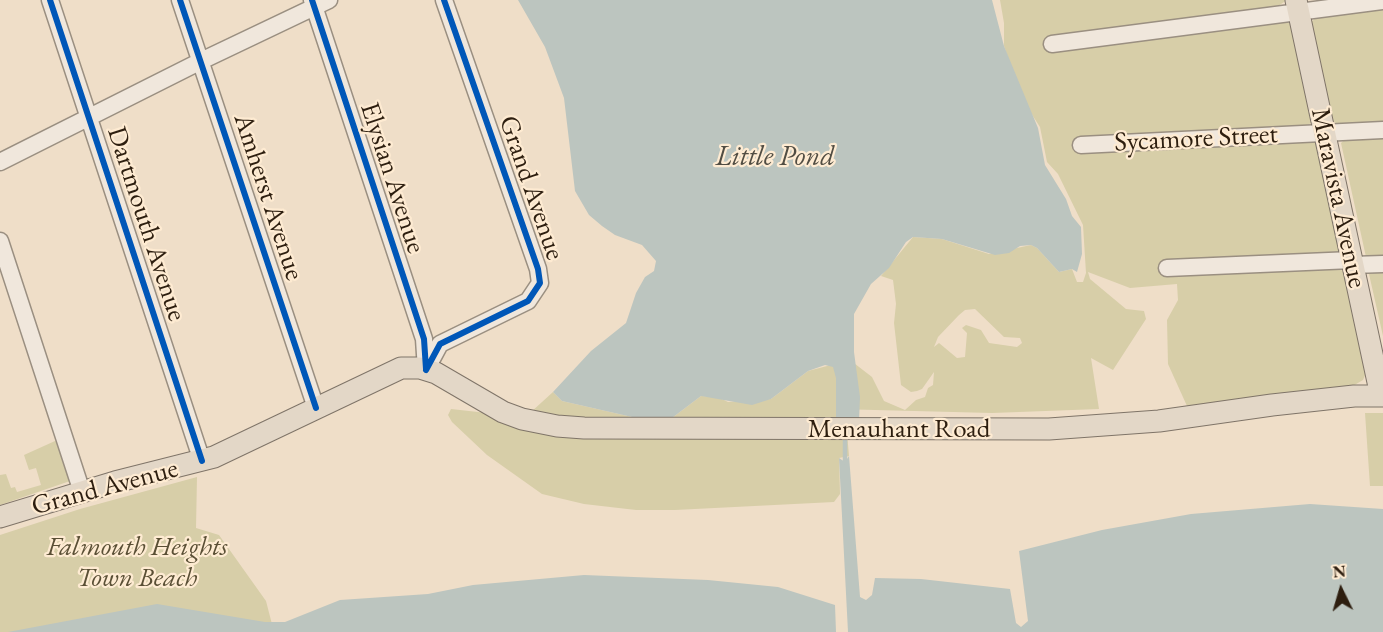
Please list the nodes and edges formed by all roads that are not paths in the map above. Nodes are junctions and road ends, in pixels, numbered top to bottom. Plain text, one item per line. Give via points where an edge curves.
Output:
1 (50, 0) edge
2 (180, 0) edge
3 (444, 0) edge
4 (1383, 1) edge
5 (319, 2) edge
6 (1297, 5) edge
7 (1052, 44) dead end
8 (201, 61) junction
9 (88, 117) junction
10 (1383, 130) edge
11 (1324, 132) junction
12 (1081, 146) dead end
13 (0, 162) edge
14 (0, 242) edge
15 (1352, 262) junction
16 (1383, 264) edge
17 (1167, 268) dead end
18 (426, 370) junction
19 (1382, 396) edge
20 (316, 408) junction
21 (202, 461) junction
22 (82, 492) junction
23 (0, 517) edge

1 - 9 street, Dartmouth Avenue
2 - 8 street, Amherst Avenue
3 - 18 street, Grand Avenue via 540,283 528,301 440,344
4 - 6 street
5 - 8 street
5 - 18 street, Elysian Avenue via 424,339
6 - 7 street
6 - 11 main road, Maravista Avenue
8 - 9 street
8 - 20 street, Amherst Avenue
9 - 13 street
9 - 21 street, Dartmouth Avenue
10 - 11 street, Sycamore Street
11 - 12 street, Sycamore Street
11 - 15 main road, Maravista Avenue
14 - 22 street
15 - 16 street
15 - 17 street
15 - 19 main road, Maravista Avenue
18 - 19 main road, Menauhant Road via 503,412 557,426 1078,428
18 - 20 main road, Grand Avenue via 393,370
20 - 21 main road, Grand Avenue
21 - 22 main road, Grand Avenue
22 - 23 main road, Grand Avenue

